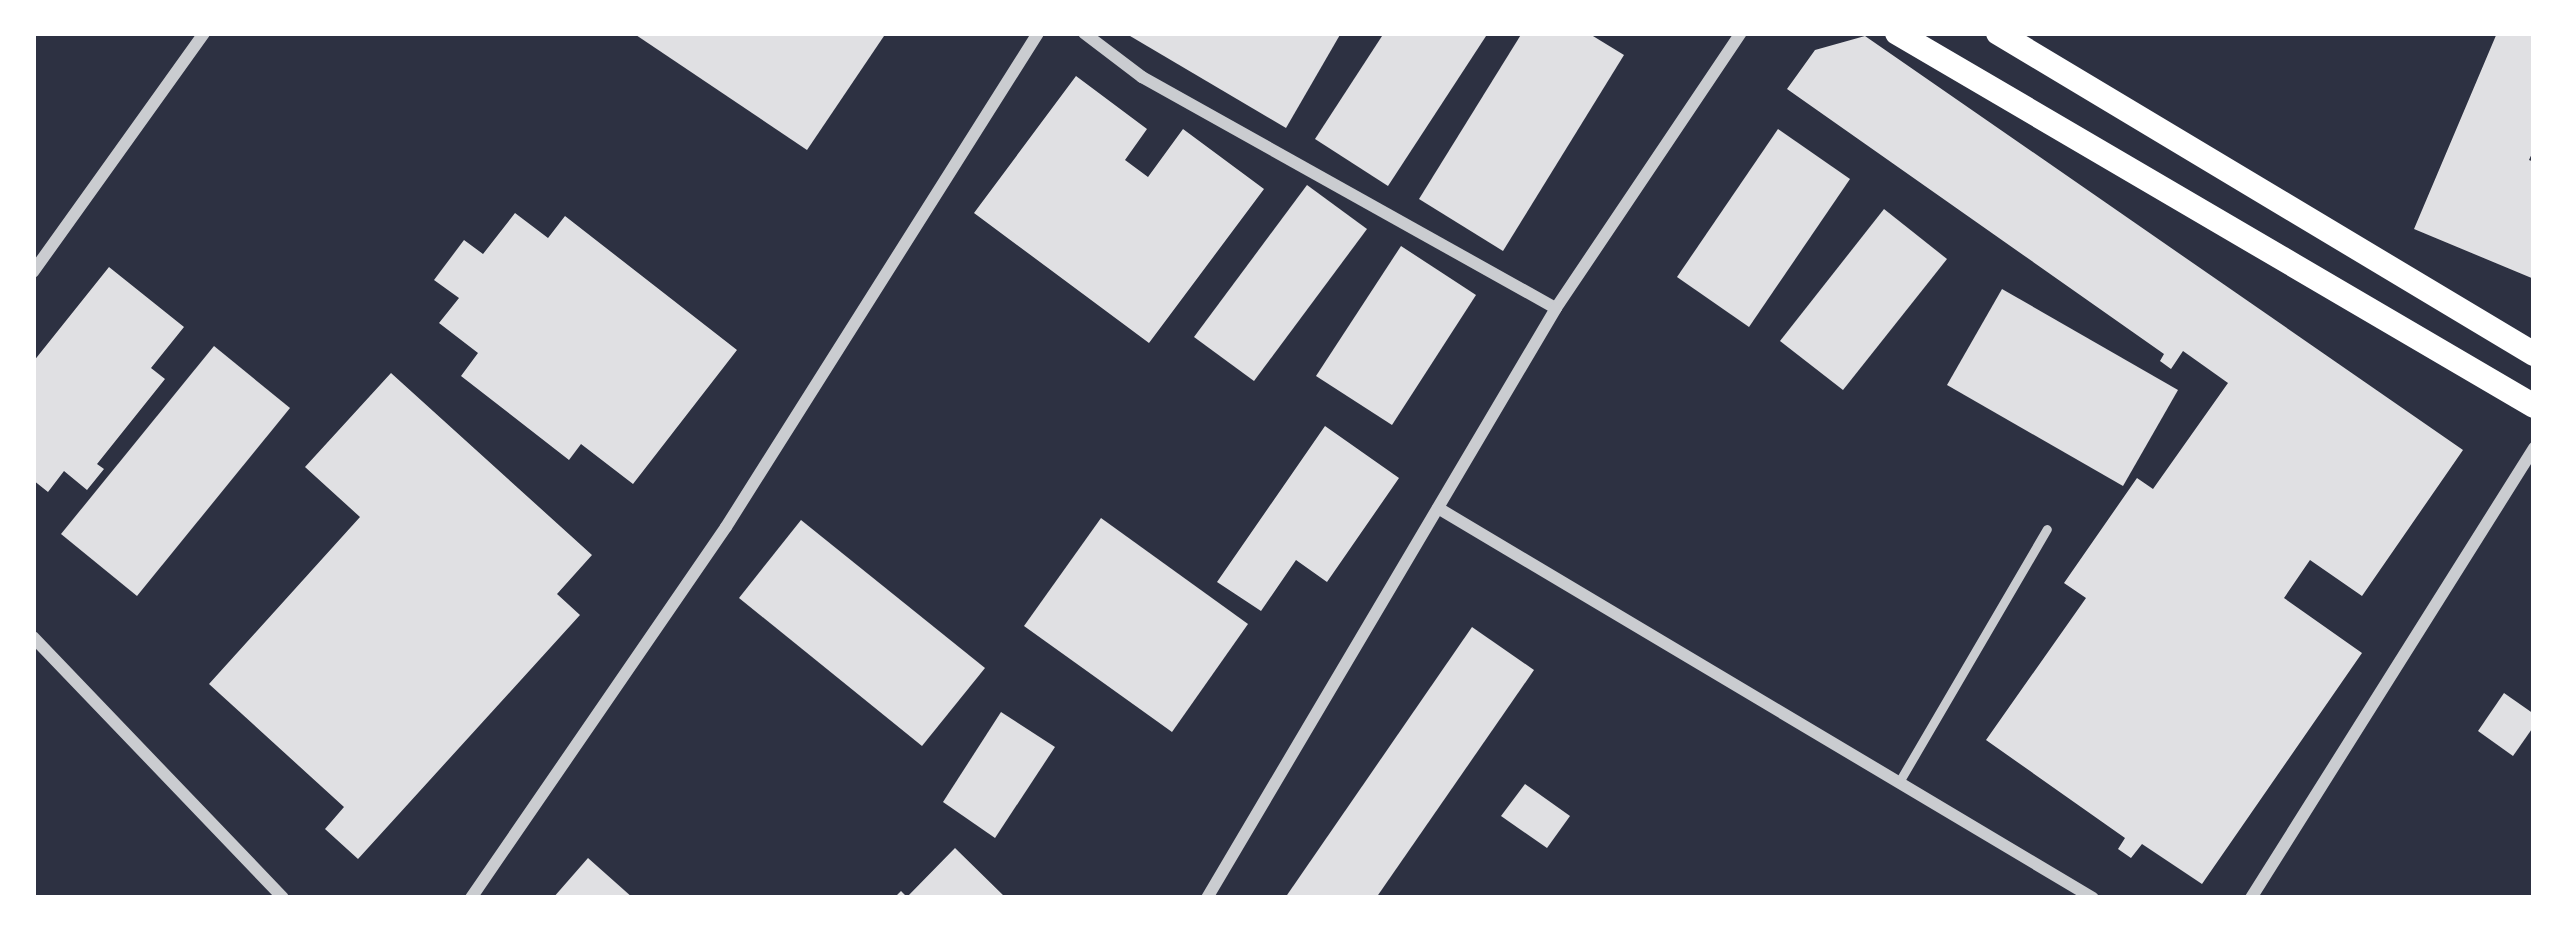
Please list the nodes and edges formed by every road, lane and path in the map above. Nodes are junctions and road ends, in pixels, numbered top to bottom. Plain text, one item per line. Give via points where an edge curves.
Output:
1 (204, 33) edge
2 (1038, 33) edge
3 (1084, 33) edge
4 (1741, 33) edge
5 (1897, 33) edge
6 (1998, 33) edge
7 (33, 272) edge
8 (1556, 308) junction
9 (2534, 354) edge
10 (2534, 406) edge
11 (2534, 448) edge
12 (1438, 508) junction
13 (2047, 529) dead end
14 (33, 638) edge
15 (1899, 782) junction
16 (284, 898) edge
17 (471, 898) edge
18 (1207, 898) edge
19 (2093, 898) edge
20 (2251, 898) edge

1 - 7 street
2 - 17 street via 726,527
3 - 8 street via 1142,77
4 - 8 street
5 - 10 main road
6 - 9 main road
8 - 12 street
11 - 20 street
12 - 15 street
12 - 18 street
13 - 15 lane
14 - 16 street
15 - 19 street

